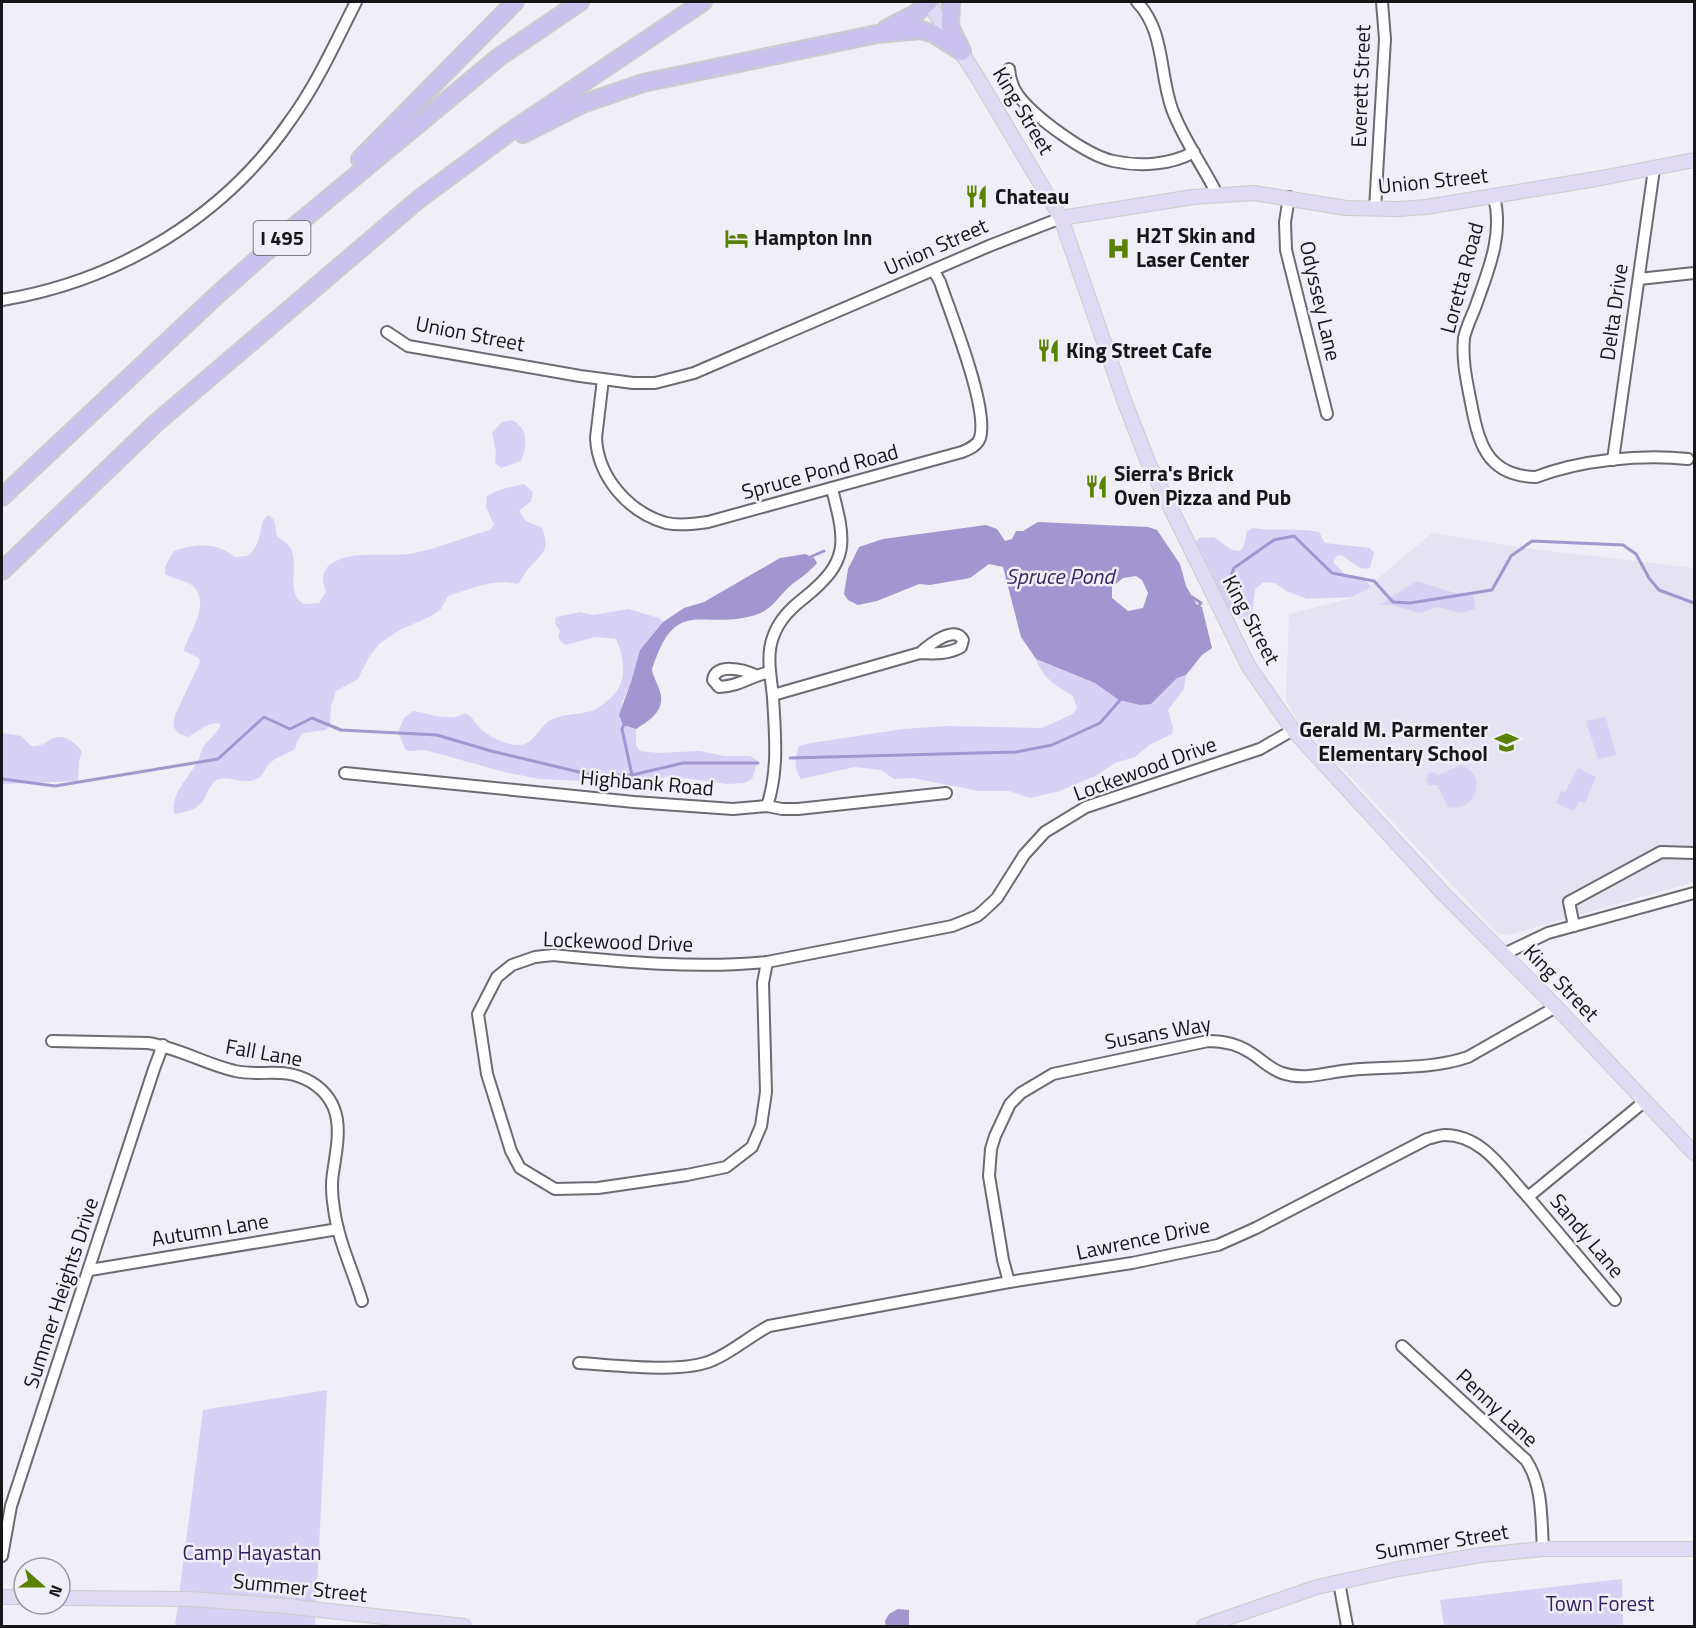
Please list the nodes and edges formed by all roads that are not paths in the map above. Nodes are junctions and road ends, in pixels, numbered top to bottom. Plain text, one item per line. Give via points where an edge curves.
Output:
1 (356, 2) edge
2 (515, 2) edge
3 (580, 2) edge
4 (703, 2) edge
5 (929, 2) edge
6 (951, 2) edge
7 (1137, 2) edge
8 (1382, 2) edge
9 (877, 34) junction
10 (962, 52) junction
11 (1009, 69) dead end
12 (1194, 152) junction
13 (1695, 160) edge
14 (1654, 169) junction
15 (1217, 194) junction
16 (1289, 197) junction
17 (1494, 197) junction
18 (419, 199) junction
19 (1375, 209) junction
20 (1061, 218) junction
21 (294, 227) junction
22 (934, 270) junction
23 (1695, 273) edge
24 (1639, 279) junction
25 (2, 300) edge
26 (387, 332) dead end
27 (603, 379) junction
28 (1327, 414) dead end
29 (1688, 459) dead end
30 (1613, 460) junction
31 (832, 489) junction
32 (2, 496) edge
33 (2, 571) edge
34 (920, 653) dead end
35 (770, 672) junction
36 (755, 675) dead end
37 (773, 695) junction
38 (1293, 730) junction
39 (345, 773) dead end
40 (946, 793) dead end
41 (767, 806) junction
42 (1695, 853) edge
43 (1695, 893) edge
44 (1574, 926) junction
45 (1504, 954) junction
46 (766, 962) junction
47 (1556, 1007) junction
48 (52, 1041) dead end
49 (164, 1045) junction
50 (1645, 1101) junction
51 (1695, 1153) edge
52 (1528, 1197) junction
53 (338, 1229) junction
54 (90, 1270) junction
55 (1009, 1282) junction
56 (1615, 1300) dead end
57 (362, 1301) dead end
58 (1402, 1346) dead end
59 (579, 1363) dead end
60 (1543, 1548) junction
61 (1695, 1549) edge
62 (2, 1556) edge
63 (1339, 1582) junction
64 (72, 1598) edge
65 (464, 1626) edge
66 (1206, 1626) edge
67 (1347, 1626) edge

1 - 25 street via 288,125 259,161 210,208 122,264 66,286
2 - 21 highway
3 - 21 highway, I 495 via 499,57
4 - 18 highway, I 495 via 507,134
5 - 9 highway
5 - 10 main road, King Street
6 - 10 highway via 950,26
7 - 12 street via 1152,24 1172,107
8 - 19 street, Everett Street via 1385,39
9 - 10 highway via 921,30 934,33
9 - 18 highway via 643,83 582,104 520,135
10 - 20 main road, King Street
11 - 12 street via 1014,89 1038,116 1104,158 1157,163
12 - 15 street
13 - 14 main road, Union Street
14 - 17 main road, Union Street
14 - 24 street, Delta Drive
15 - 16 main road, Union Street
15 - 20 main road, Union Street
16 - 19 main road, Union Street
16 - 28 street, Odyssey Lane via 1286,250
17 - 19 main road, Union Street via 1426,207
17 - 30 street, Loretta Road via 1498,216 1495,248 1465,337 1464,364 1478,436 1495,464 1526,477
18 - 33 highway, I 495 via 164,416
20 - 22 street, Union Street
20 - 38 main road, King Street via 1148,462 1249,667
21 - 32 highway, I 495
22 - 27 street, Union Street via 694,373 654,383
22 - 31 street, Spruce Pond Road via 980,405 981,433 977,443 962,452
23 - 24 street
24 - 30 street, Delta Drive
26 - 27 street, Union Street via 408,346
27 - 31 street, Spruce Pond Road via 596,438 602,468 619,494 656,519 674,524 708,522
29 - 30 street via 1652,456
31 - 35 street via 842,532 837,561 825,580 780,622 771,643
34 - 37 street
35 - 36 street
35 - 37 street
37 - 41 street via 775,773
38 - 45 main road, King Street
38 - 46 street, Lockewood Drive via 1260,749 1086,807 1045,832 1024,855 997,898 965,922
39 - 41 street, Highbank Road via 645,803 733,809
40 - 41 street, Highbank Road via 798,809
42 - 44 street via 1661,852 1569,902
43 - 44 street
44 - 45 street via 1548,933
45 - 47 main road, King Street
46 - 46 street, Lockewood Drive via 685,965 553,955 512,965 497,976 478,1014 488,1074 511,1151 520,1168 555,1189 598,1188 726,1167 752,1147 761,1126 766,1092
47 - 50 main road, King Street
47 - 55 street, Susans Way via 1468,1057 1432,1065 1295,1075 1281,1072 1231,1043 1208,1041 1053,1074 1010,1104 991,1149 989,1176
48 - 49 street, Fall Lane
49 - 53 street, Fall Lane via 237,1071 291,1073 323,1090 338,1120 332,1174
49 - 54 street, Summer Heights Drive
50 - 51 main road, King Street
50 - 52 street
52 - 55 street, Lawrence Drive via 1481,1147 1445,1135 1426,1139 1218,1245
52 - 56 street, Sandy Lane
53 - 54 street, Autumn Lane
53 - 57 street, Fall Lane
54 - 62 street, Summer Heights Drive via 11,1506
55 - 59 street, Lawrence Drive via 769,1326 697,1366
58 - 60 street, Penny Lane via 1526,1460 1538,1486
60 - 61 main road, Summer Street
60 - 63 main road, Summer Street via 1481,1555
63 - 66 main road, Summer Street
63 - 67 street
64 - 65 main road, Summer Street via 191,1599

